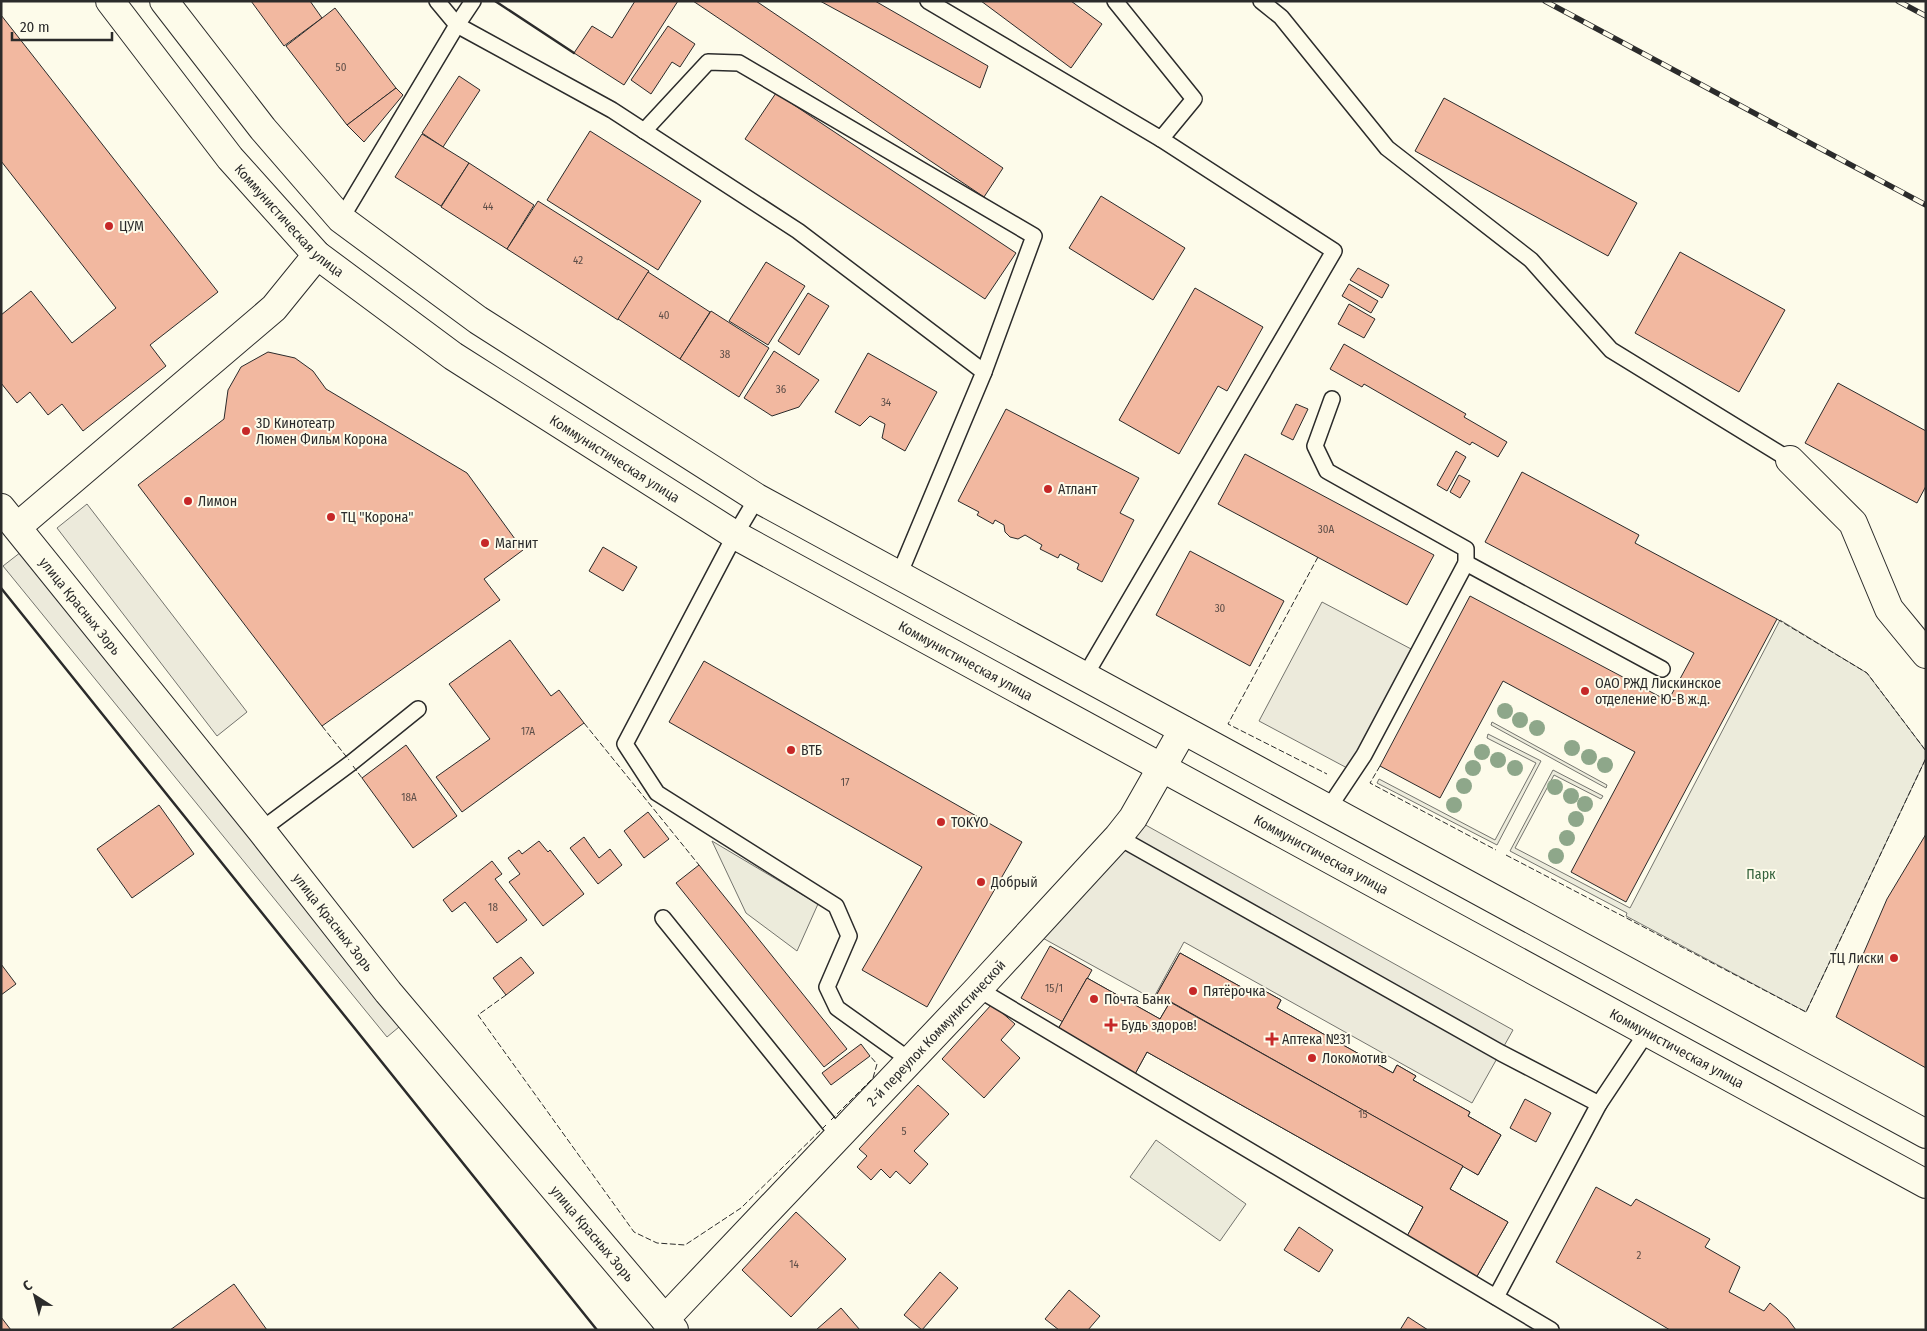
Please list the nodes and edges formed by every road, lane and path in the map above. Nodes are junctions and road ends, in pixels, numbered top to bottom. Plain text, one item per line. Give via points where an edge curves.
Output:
1 (110, 1) edge
2 (164, 1) edge
3 (437, 1) edge
4 (473, 1) edge
5 (928, 1) edge
6 (1115, 1) edge
7 (1261, 1) edge
8 (457, 25) junction
9 (644, 131) junction
10 (1161, 139) junction
11 (341, 219) junction
12 (317, 255) junction
13 (984, 372) junction
14 (1332, 399) dead end
15 (1790, 460) joint
16 (757, 498) junction
17 (9, 517) edge
18 (735, 535) junction
19 (1466, 563) junction
20 (899, 575) junction
21 (1926, 654) edge
22 (1662, 669) dead end
23 (1085, 676) junction
24 (418, 709) dead end
25 (1183, 730) junction
26 (1162, 768) junction
27 (1328, 809) junction
28 (261, 830) junction
29 (1118, 837) junction
30 (663, 918) dead end
31 (978, 989) junction
32 (1647, 1032) junction
33 (911, 1061) junction
34 (1598, 1104) junction
35 (1926, 1134) edge
36 (839, 1136) junction
37 (1926, 1184) edge
38 (1496, 1297) junction
39 (670, 1324) edge
40 (1551, 1330) edge

1 - 12 main road, Коммунистическая улица via 230,158
2 - 11 main road via 263,129
3 - 8 lane
4 - 8 lane
5 - 10 lane
6 - 10 lane via 1194,99
7 - 15 lane via 1281,17 1387,148 1531,260 1611,350
8 - 9 lane
8 - 11 lane
9 - 13 lane via 798,231
9 - 13 lane via 708,62 739,63 1034,236
10 - 23 lane via 1334,251
11 - 16 main road via 478,320
12 - 17 main road via 274,308
12 - 18 main road, Коммунистическая улица via 453,356
13 - 20 lane
14 - 19 lane via 1316,446 1328,471 1466,549
15 - 21 main road via 1853,522 1890,610
16 - 18 lane
16 - 20 main road
17 - 28 main road, улица Красных Зорь
18 - 26 main road, Коммунистическая улица
18 - 33 lane via 624,744 656,793 836,906 849,936 827,988 837,1008
19 - 22 lane
19 - 27 lane via 1364,755
20 - 23 main road
23 - 25 main road
24 - 28 lane
25 - 26 main road, 2-й переулок Коммунистической
25 - 27 main road
26 - 29 main road, 2-й переулок Коммунистической
26 - 32 main road, Коммунистическая улица
27 - 35 main road
28 - 39 main road, улица Красных Зорь via 388,992
29 - 31 main road, 2-й переулок Коммунистической
29 - 34 lane via 1449,1024
30 - 36 lane
31 - 33 main road, 2-й переулок Коммунистической
31 - 38 lane
32 - 34 lane
32 - 37 main road, Коммунистическая улица
33 - 36 main road, 2-й переулок Коммунистической
34 - 38 lane
36 - 39 main road, 2-й переулок Коммунистической
38 - 40 lane

